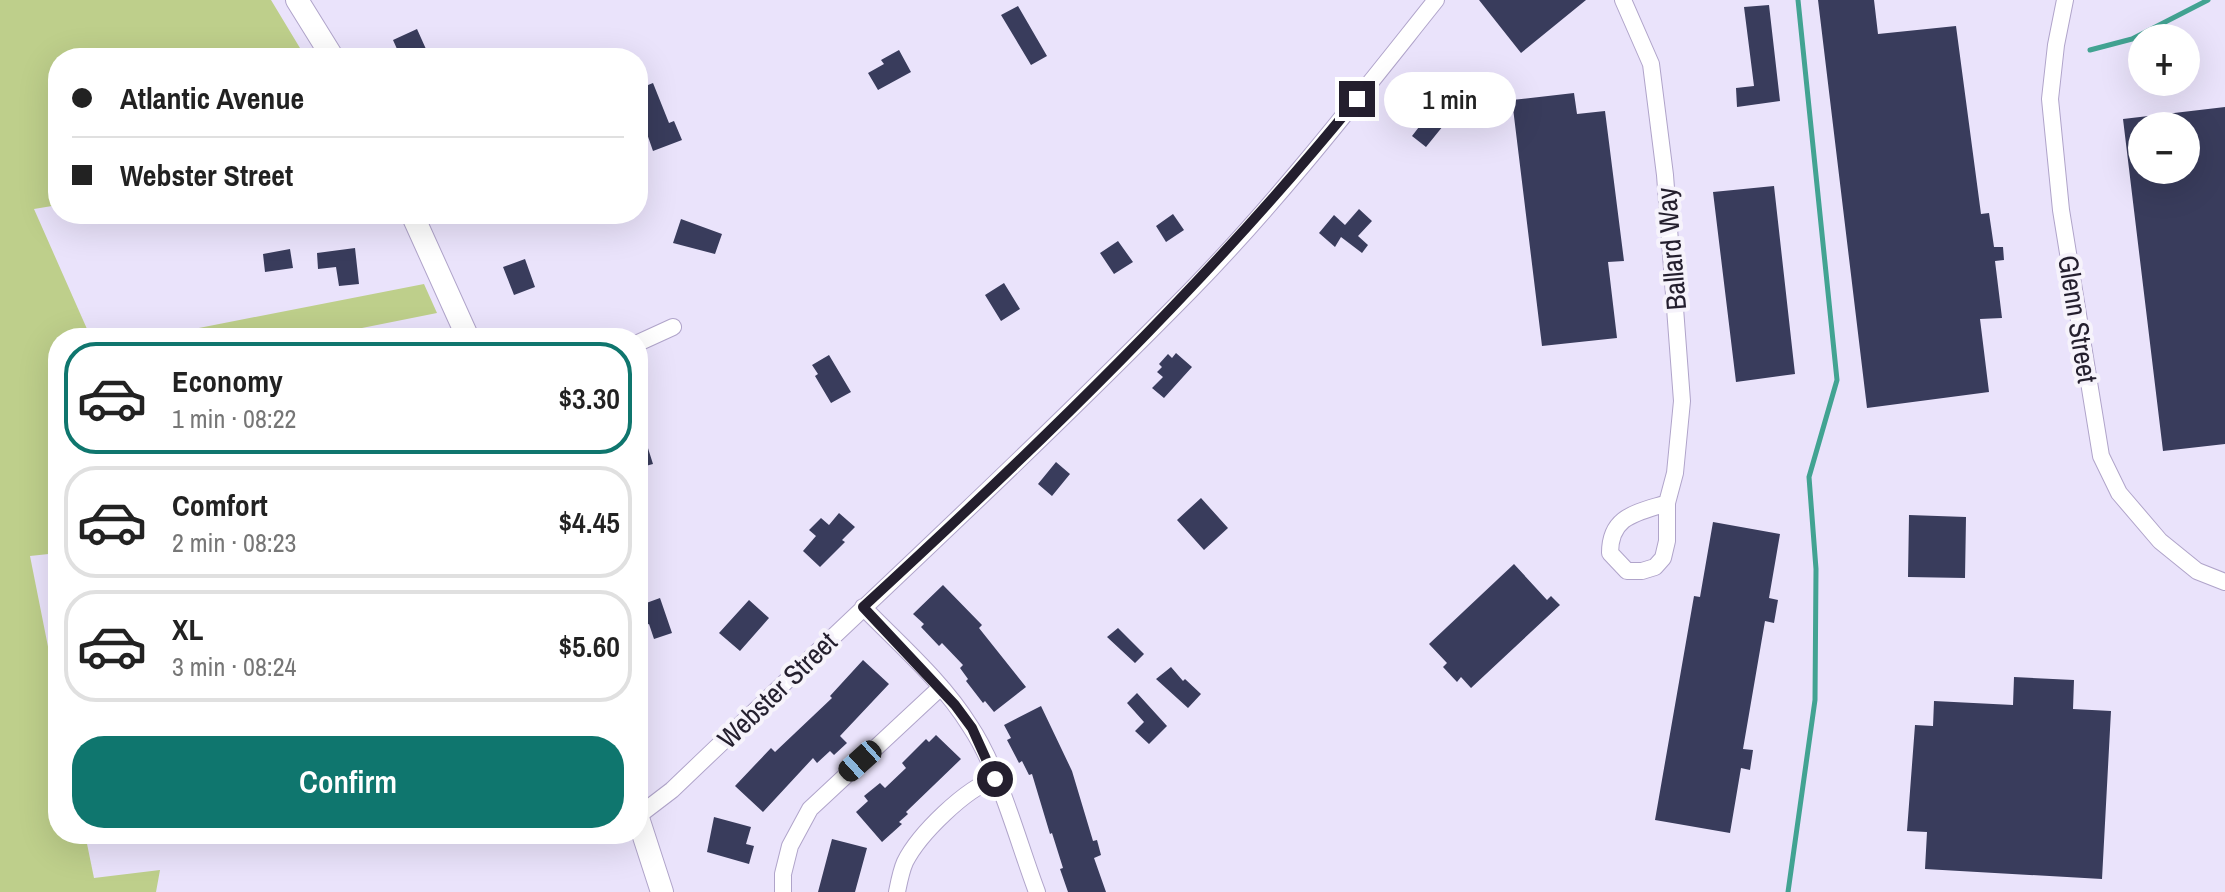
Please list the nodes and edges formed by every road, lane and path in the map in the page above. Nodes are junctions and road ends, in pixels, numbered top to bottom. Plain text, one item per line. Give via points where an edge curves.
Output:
1 (297, 0) edge
2 (1436, 0) edge
3 (1623, 0) edge
4 (2065, 0) edge
5 (327, 48) edge
6 (417, 224) edge
7 (673, 327) dead end
8 (463, 328) edge
9 (648, 338) edge
10 (1667, 503) junction
11 (2225, 582) edge
12 (863, 607) junction
13 (941, 687) junction
14 (995, 779) junction
15 (648, 809) edge
16 (647, 844) edge
17 (662, 892) edge
18 (783, 892) edge
19 (897, 892) edge
20 (1037, 892) edge

1 - 5 main road
2 - 12 street, Webster Street via 1301,168 1192,290
3 - 10 street, Ballard Way via 1651,64 1666,186 1682,401
4 - 11 street, Glenn Street via 2050,99 2061,210 2101,456 2119,493 2160,541 2197,571
6 - 8 main road
7 - 9 street
10 - 10 street, Ballard Way via 1663,558 1655,567 1627,571 1610,553 1615,527
12 - 13 street
12 - 15 street, Webster Street
13 - 14 street via 972,728
13 - 18 street via 810,809 786,859
14 - 19 street via 968,791 915,846
14 - 20 street
16 - 17 main road

